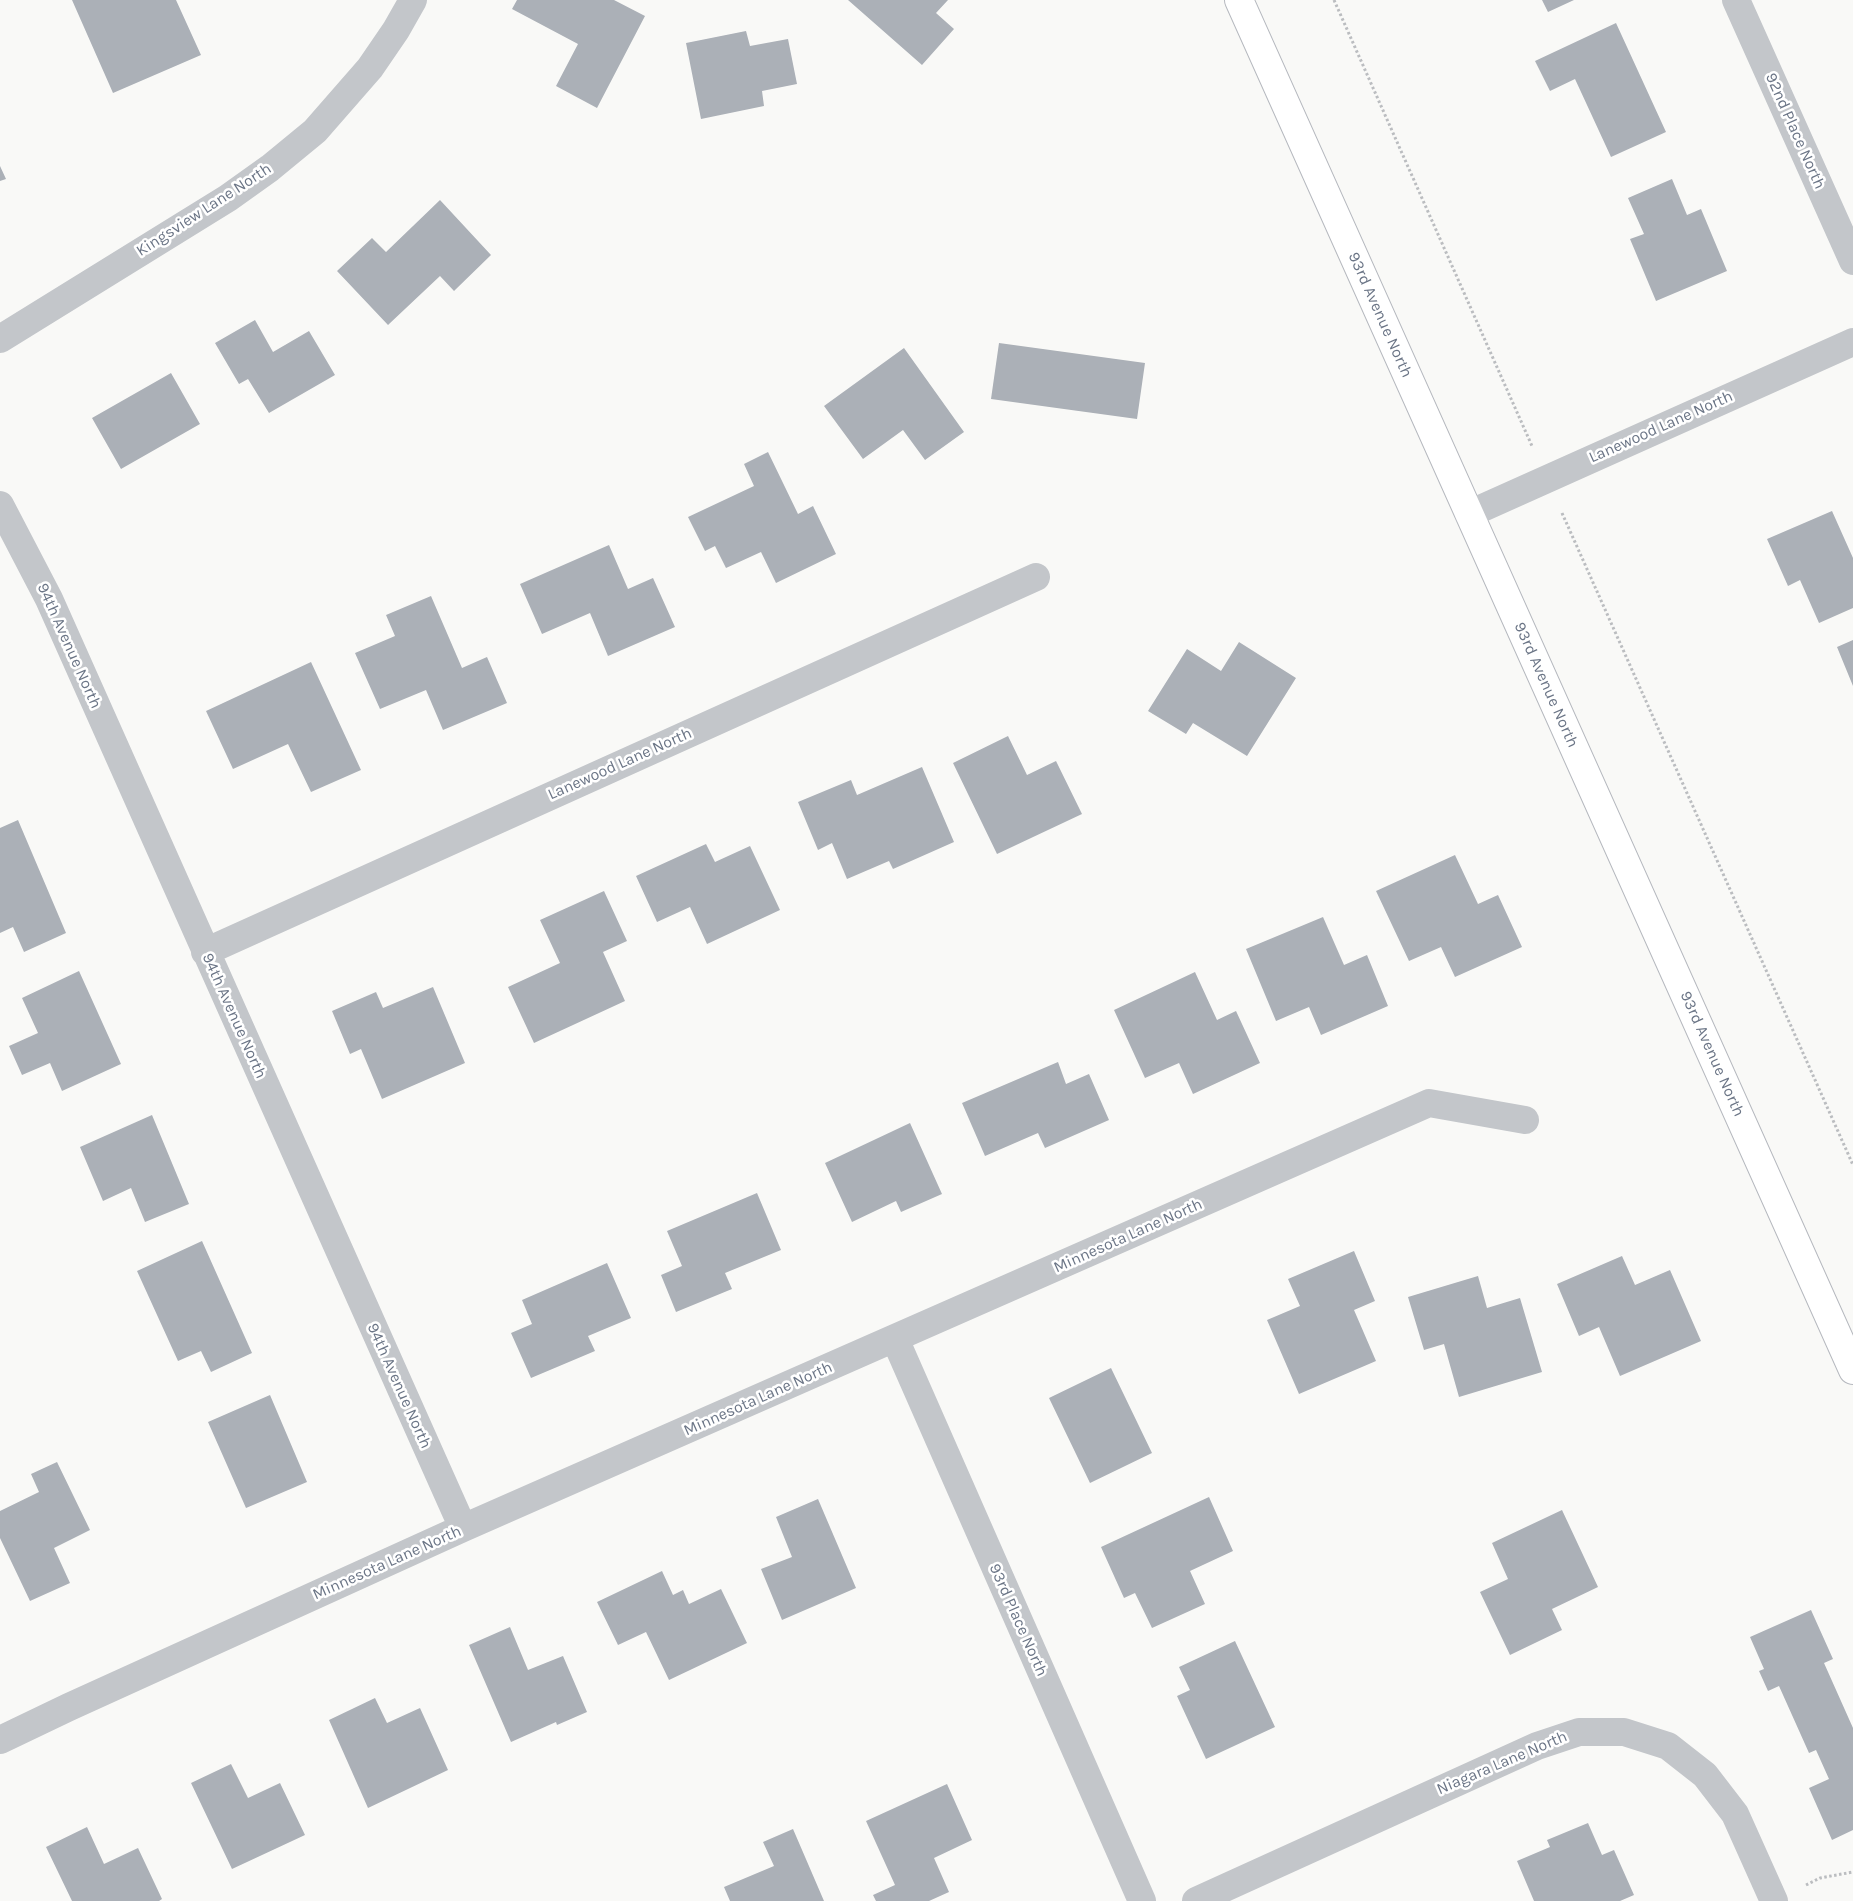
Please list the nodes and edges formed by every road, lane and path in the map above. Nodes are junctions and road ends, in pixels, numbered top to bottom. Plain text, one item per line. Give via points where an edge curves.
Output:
1 (413, 0) edge
2 (1239, 0) edge
3 (1334, 0) edge
4 (1736, 0) edge
5 (1853, 262) edge
6 (0, 339) edge
7 (1853, 342) edge
8 (1547, 478) junction
9 (0, 505) edge
10 (1470, 514) junction
11 (1036, 577) dead end
12 (205, 952) junction
13 (1525, 1120) dead end
14 (1853, 1166) edge
15 (895, 1339) junction
16 (1853, 1370) edge
17 (462, 1528) junction
18 (0, 1740) edge
19 (1853, 1872) edge
20 (1786, 1895) edge
21 (1142, 1901) edge
22 (1196, 1901) edge

1 - 6 street, Kingsview Lane North via 370,68 315,131 270,168 228,198
2 - 10 main road, 93rd Avenue North
3 - 8 path
4 - 5 street, 92nd Place North
7 - 8 street, Lanewood Lane North
8 - 10 street, Lanewood Lane North
8 - 14 path
9 - 12 street, 94th Avenue North via 49,599
10 - 16 main road, 93rd Avenue North
11 - 12 street, Lanewood Lane North
12 - 17 street, 94th Avenue North
13 - 15 street, Minnesota Lane North via 1429,1103
15 - 17 street, Minnesota Lane North
15 - 21 street, 93rd Place North
17 - 18 street, Minnesota Lane North
19 - 20 path via 1820,1878
20 - 22 street, Niagara Lane North via 1735,1814 1705,1776 1668,1746 1624,1732 1579,1732 1537,1746

